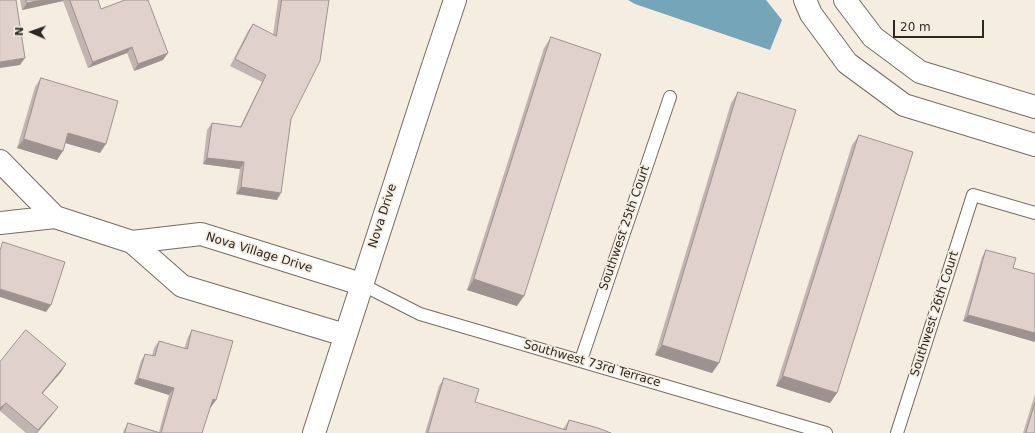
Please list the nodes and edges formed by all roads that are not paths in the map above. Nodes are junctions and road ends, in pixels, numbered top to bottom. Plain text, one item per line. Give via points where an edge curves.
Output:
1 (455, 0) edge
2 (806, 0) edge
3 (845, 0) edge
4 (670, 97) dead end
5 (1035, 107) edge
6 (1035, 145) edge
7 (0, 161) edge
8 (1035, 213) edge
9 (55, 217) junction
10 (0, 223) edge
11 (132, 242) junction
12 (361, 284) junction
13 (345, 335) junction
14 (581, 360) junction
15 (314, 433) edge
16 (826, 433) edge
17 (897, 433) edge

1 - 12 street, Nova Drive
2 - 6 street via 811,14 847,63 904,105
3 - 5 street via 872,37 920,72
4 - 14 lane, Southwest 25th Court
7 - 9 street, Nova Village Drive
8 - 17 lane, Southwest 26th Court via 973,195
9 - 10 street, Nova Village Drive
9 - 11 street, Nova Village Drive
11 - 12 street, Nova Village Drive via 201,234
11 - 13 street, Nova Village Drive via 182,286
12 - 13 street, Nova Drive
12 - 14 lane, Southwest 73rd Terrace via 420,314
13 - 15 street, Nova Drive
14 - 16 lane, Southwest 73rd Terrace

